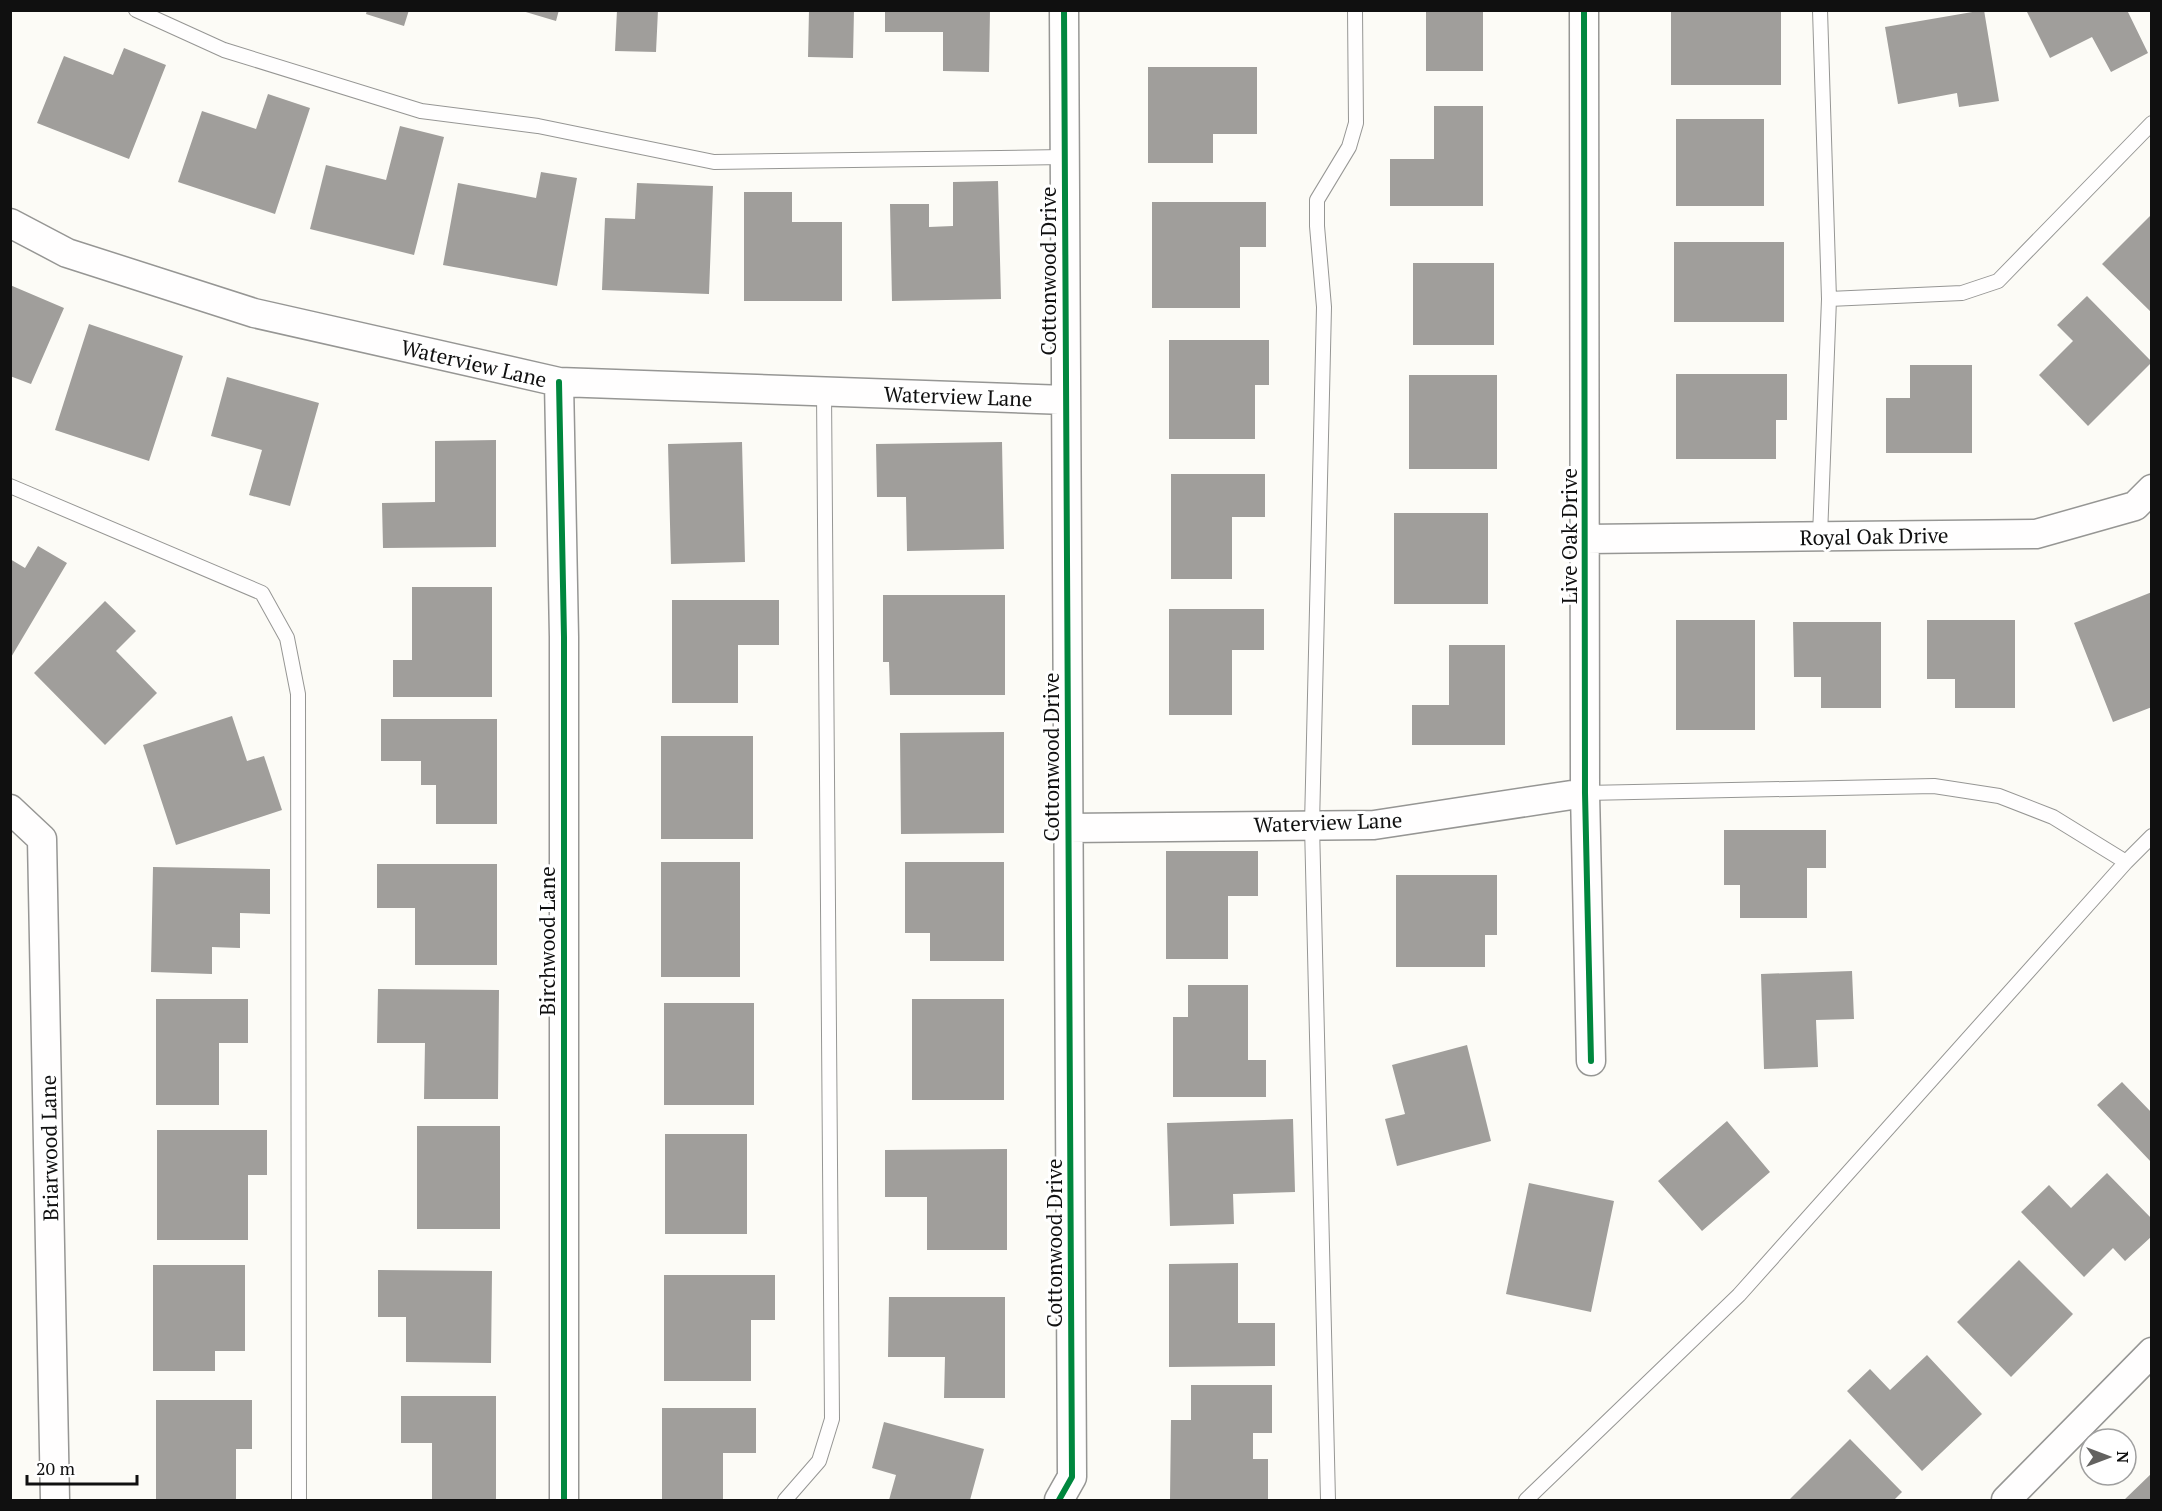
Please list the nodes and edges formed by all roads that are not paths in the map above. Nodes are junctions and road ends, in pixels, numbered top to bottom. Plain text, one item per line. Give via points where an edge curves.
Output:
1 (136, 10) edge
2 (1064, 10) edge
3 (1355, 10) edge
4 (1584, 10) edge
5 (1820, 10) edge
6 (2151, 123) edge
7 (1064, 157) junction
8 (10, 223) edge
9 (1829, 299) junction
10 (559, 382) junction
11 (824, 392) junction
12 (1066, 400) junction
13 (10, 486) edge
14 (2151, 489) edge
15 (1820, 536) junction
16 (1586, 539) junction
17 (1585, 793) junction
18 (10, 809) edge
19 (1312, 825) junction
20 (1068, 828) junction
21 (2151, 836) edge
22 (2126, 862) junction
23 (1591, 1061) dead end
24 (2151, 1352) edge
25 (55, 1500) edge
26 (299, 1500) edge
27 (564, 1500) edge
28 (784, 1500) edge
29 (1059, 1500) edge
30 (1328, 1500) edge
31 (1526, 1500) edge
32 (2006, 1500) edge

1 - 7 lane via 224,50 421,111 537,126 714,162
2 - 7 street, Cottonwood Drive
3 - 19 lane via 1356,123 1349,147 1317,200 1324,307
4 - 16 street, Live Oak Drive
5 - 9 lane
6 - 9 lane via 1998,280 1962,293
7 - 12 street, Cottonwood Drive
8 - 10 street, Waterview Lane via 67,253 254,313
9 - 15 lane
10 - 11 street, Waterview Lane
10 - 27 street, Birchwood Lane via 564,637
11 - 12 street, Waterview Lane
11 - 28 lane via 832,1419 819,1461
12 - 20 street, Cottonwood Drive
13 - 26 lane via 262,593 287,638 297,694
14 - 15 street, Royal Oak Drive via 2135,506 2036,534
15 - 16 street, Royal Oak Drive
16 - 17 street, Live Oak Drive
17 - 19 street, Waterview Lane via 1374,825
17 - 22 lane via 1934,786 1999,796 2053,817
17 - 23 street, Live Oak Drive
18 - 25 street, Briarwood Lane via 42,838
19 - 20 street, Waterview Lane
19 - 30 lane
20 - 29 street, Cottonwood Drive via 1072,1477
21 - 22 lane
22 - 31 lane via 1739,1295
24 - 32 street

